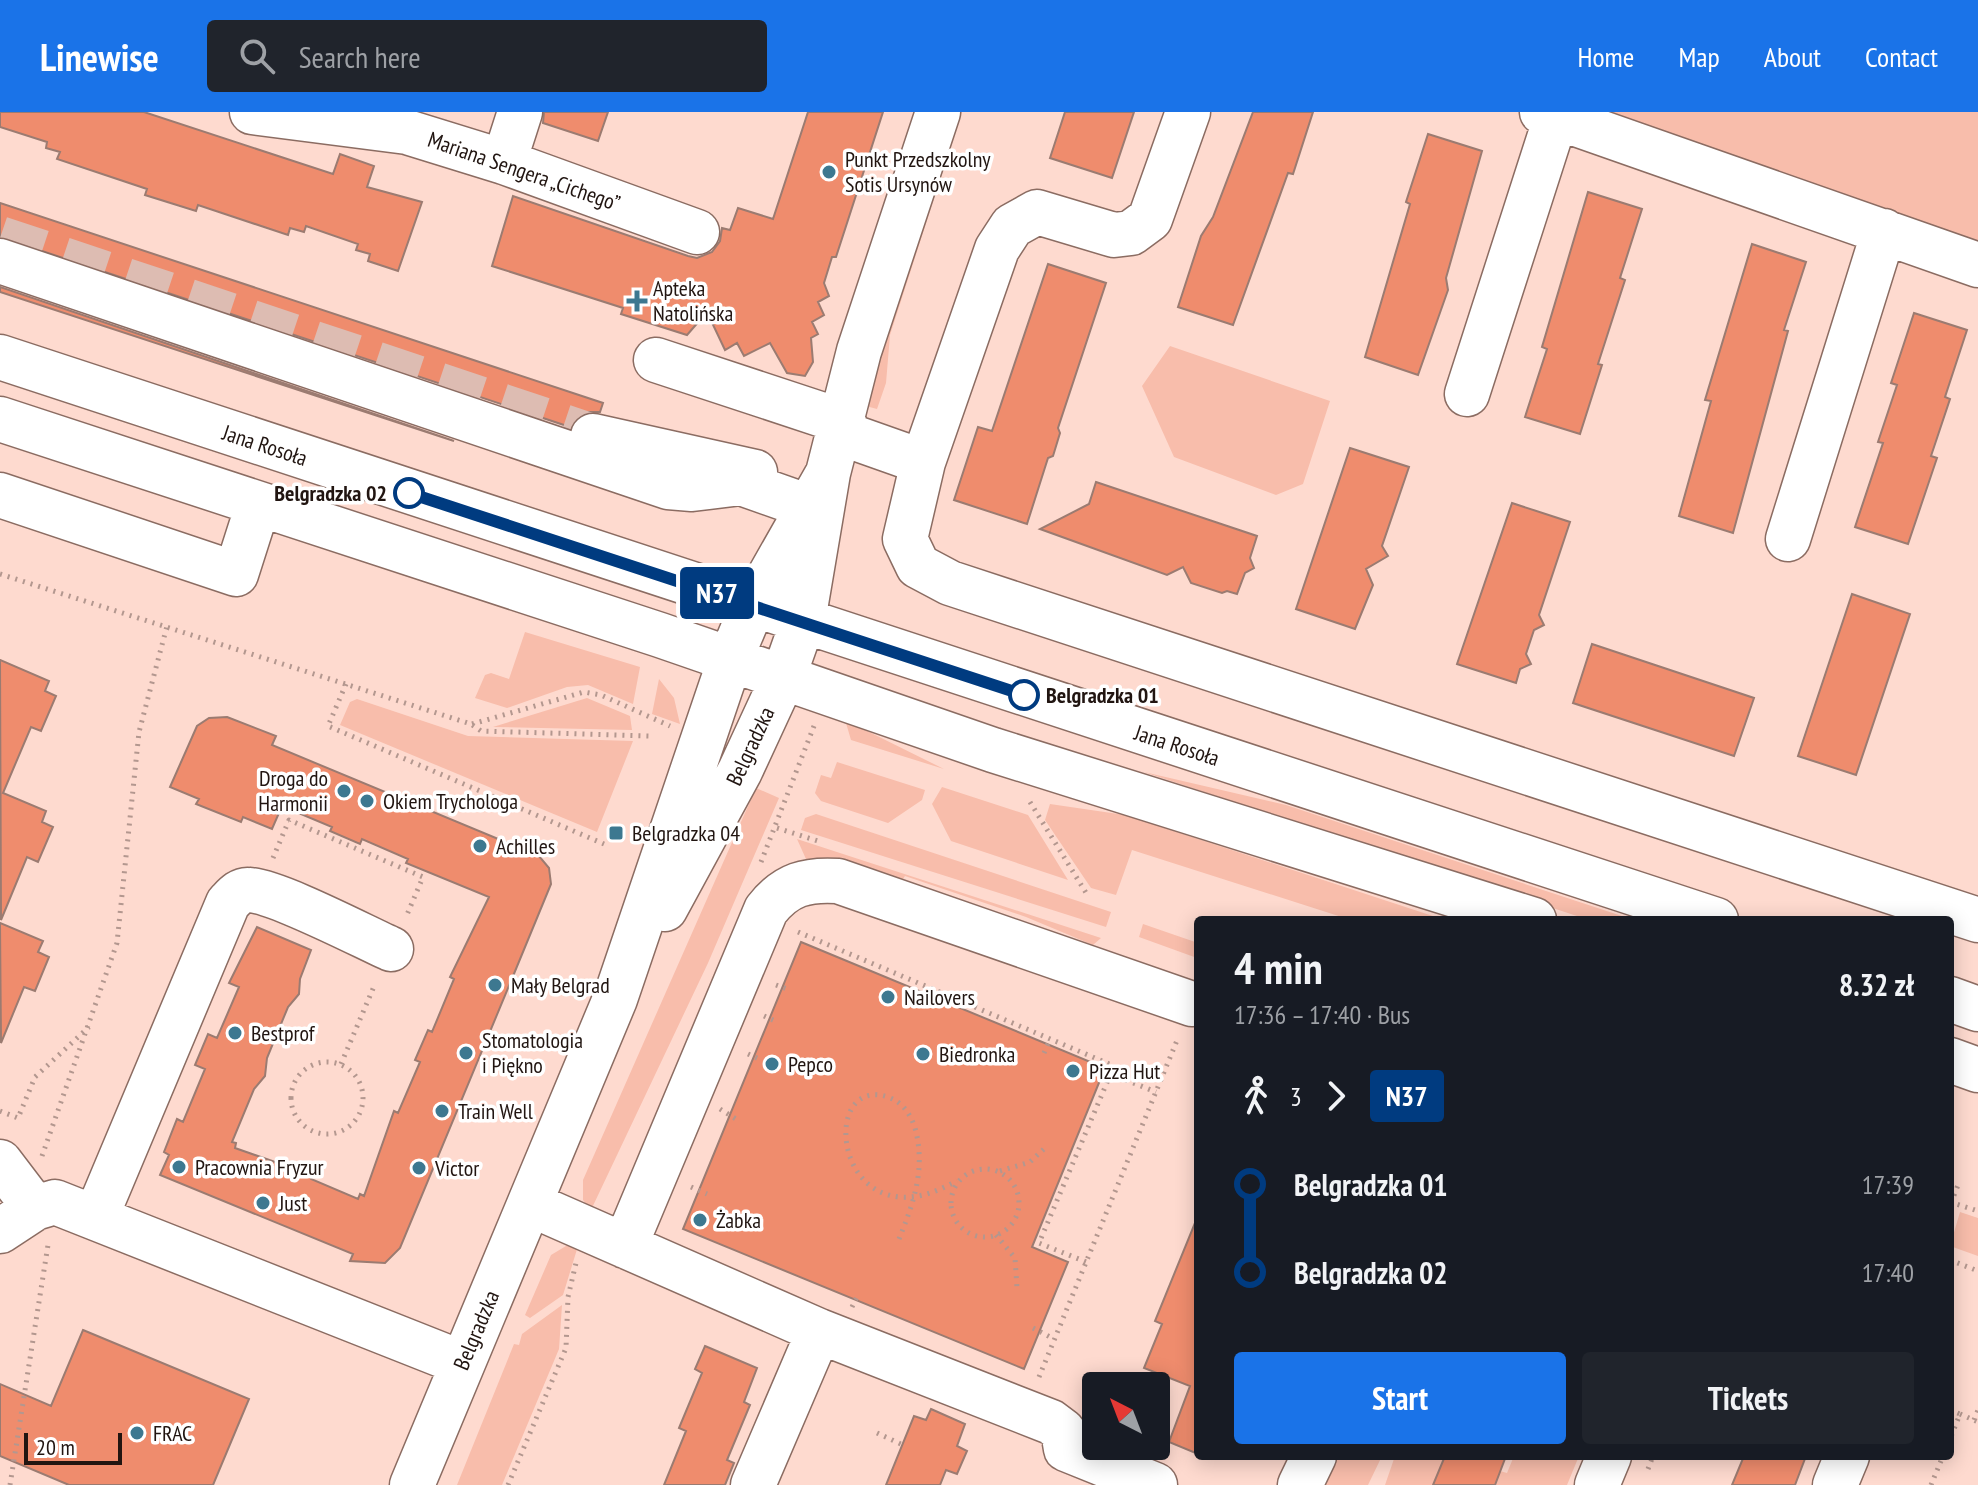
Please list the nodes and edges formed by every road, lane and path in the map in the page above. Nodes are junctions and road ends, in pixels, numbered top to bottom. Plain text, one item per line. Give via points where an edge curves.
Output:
1 (252, 112) edge
2 (520, 112) edge
3 (938, 112) edge
4 (1188, 112) edge
5 (1549, 114) edge
6 (504, 162) junction
7 (1884, 231) junction
8 (697, 232) dead end
9 (0, 261) edge
10 (1978, 265) edge
11 (0, 357) edge
12 (656, 360) dead end
13 (1467, 394) dead end
14 (0, 419) edge
15 (593, 436) tunnel mouth
16 (923, 462) junction
17 (828, 465) junction
18 (708, 474) junction
19 (0, 495) edge
20 (258, 505) junction
21 (1788, 539) dead end
22 (0, 574) edge
23 (753, 605) junction
24 (803, 621) junction
25 (167, 626) junction
26 (730, 660) junction
27 (783, 678) junction
28 (346, 684) junction
29 (471, 724) junction
30 (681, 730) dead end
31 (649, 736) dead end
32 (1016, 798) dead end
33 (604, 844) dead end
34 (258, 892) junction
35 (1088, 896) dead end
36 (1521, 916) edge
37 (1704, 916) edge
38 (1978, 920) edge
39 (798, 932) dead end
40 (391, 949) junction
41 (615, 999) junction
42 (1954, 1000) edge
43 (1192, 1004) joint
44 (1978, 1009) edge
45 (764, 1016) dead end
46 (775, 1021) dead end
47 (90, 1026) junction
48 (1050, 1039) junction
49 (1044, 1053) dead end
50 (748, 1054) dead end
51 (759, 1059) dead end
52 (1954, 1061) edge
53 (341, 1064) junction
54 (1978, 1070) edge
55 (1111, 1074) junction
56 (1156, 1092) junction
57 (0, 1111) edge
58 (1047, 1146) dead end
59 (999, 1171) junction
60 (957, 1181) junction
61 (1958, 1185) dead end
62 (691, 1187) dead end
63 (29, 1191) edge
64 (707, 1194) dead end
65 (1954, 1194) edge
66 (916, 1197) junction
67 (530, 1204) junction
68 (1954, 1204) edge
69 (1978, 1211) edge
70 (96, 1217) junction
71 (0, 1231) edge
72 (996, 1235) junction
73 (899, 1239) dead end
74 (625, 1246) junction
75 (580, 1253) dead end
76 (1086, 1262) junction
77 (1954, 1262) edge
78 (1978, 1271) edge
79 (1017, 1288) dead end
80 (859, 1293) dead end
81 (836, 1319) junction
82 (1033, 1328) dead end
83 (1054, 1339) junction
84 (462, 1363) junction
85 (1978, 1410) edge
86 (1024, 1412) junction
87 (1954, 1412) edge
88 (1960, 1414) junction
89 (1976, 1421) edge
90 (1954, 1429) edge
91 (877, 1433) dead end
92 (903, 1445) dead end
93 (1312, 1460) edge
94 (1607, 1460) edge
95 (1845, 1460) edge
96 (1941, 1460) edge
97 (1932, 1483) edge
98 (10, 1485) edge
99 (412, 1485) edge
100 (508, 1485) edge
101 (753, 1485) edge
102 (1155, 1485) edge
103 (1300, 1485) edge
104 (1597, 1485) edge
105 (1835, 1485) edge
106 (1942, 1485) edge

1 - 6 street, Mariana Sengera „Cichego” via 407,132
2 - 6 street
3 - 17 street, Belgradzka via 859,351
4 - 16 street via 1150,219 1131,233 1114,235 1037,212 1012,226 997,249
5 - 7 street
5 - 13 street
6 - 8 street, Mariana Sengera „Cichego”
7 - 10 street
7 - 21 street
9 - 18 street via 654,483 668,487
11 - 23 street, Jana Rosoła
12 - 17 street
14 - 20 street
15 - 18 street
16 - 17 street
16 - 38 street via 905,539 918,566 950,583
17 - 18 street
17 - 23 street, Belgradzka
17 - 24 street, Belgradzka
19 - 20 street via 236,574
20 - 26 street
22 - 25 path
23 - 24 street, Jana Rosoła
23 - 26 street, Belgradzka
24 - 27 street, Belgradzka
24 - 37 street, Jana Rosoła
25 - 28 path
25 - 47 path via 139,732 117,943
26 - 27 street
26 - 41 street, Belgradzka
27 - 36 street via 993,750
27 - 41 street, Belgradzka via 740,771
28 - 29 path
28 - 33 path via 328,726
29 - 30 path via 584,692
29 - 31 path via 481,731
32 - 35 path via 1030,802
34 - 40 street
34 - 40 path via 289,820 410,871 423,877
34 - 70 street via 240,892 228,903
39 - 48 path
40 - 53 path
41 - 67 street, Belgradzka
42 - 44 street
43 - 56 path
43 - 74 street via 838,881 808,880 792,886 766,910
45 - 46 path
47 - 57 path via 35,1077 18,1118
47 - 63 path
48 - 49 path
48 - 55 path via 1114,1066
50 - 51 path
52 - 54 street
53 - 53 path via 317,1063 293,1087 294,1113 312,1130 337,1133 358,1117 363,1105 359,1080
55 - 56 path
55 - 76 path via 1039,1243
56 - 76 path
58 - 59 path via 1030,1162
59 - 60 path via 976,1169
59 - 72 path via 1015,1186 1019,1208 1008,1228
60 - 66 path
60 - 72 path via 950,1202 957,1223 976,1236
61 - 65 path
62 - 64 path
63 - 70 street
63 - 71 street
63 - 98 path
66 - 66 path via 875,1189 858,1175 849,1158 846,1119 864,1098 881,1095 907,1110 920,1148
66 - 73 path
67 - 74 street
67 - 84 street, Belgradzka
68 - 69 path
70 - 84 street
72 - 79 path via 1015,1258
74 - 81 street
75 - 100 path via 568,1297 566,1348
76 - 83 path
77 - 78 path
80 - 81 path
81 - 86 street
81 - 101 street
82 - 83 path
83 - 86 path
84 - 99 street, Belgradzka
85 - 89 path
86 - 102 street via 1063,1431 1066,1449
87 - 88 path
88 - 89 path
88 - 90 path
91 - 92 path
93 - 103 street
94 - 104 street
95 - 105 street
96 - 97 path
97 - 106 path

